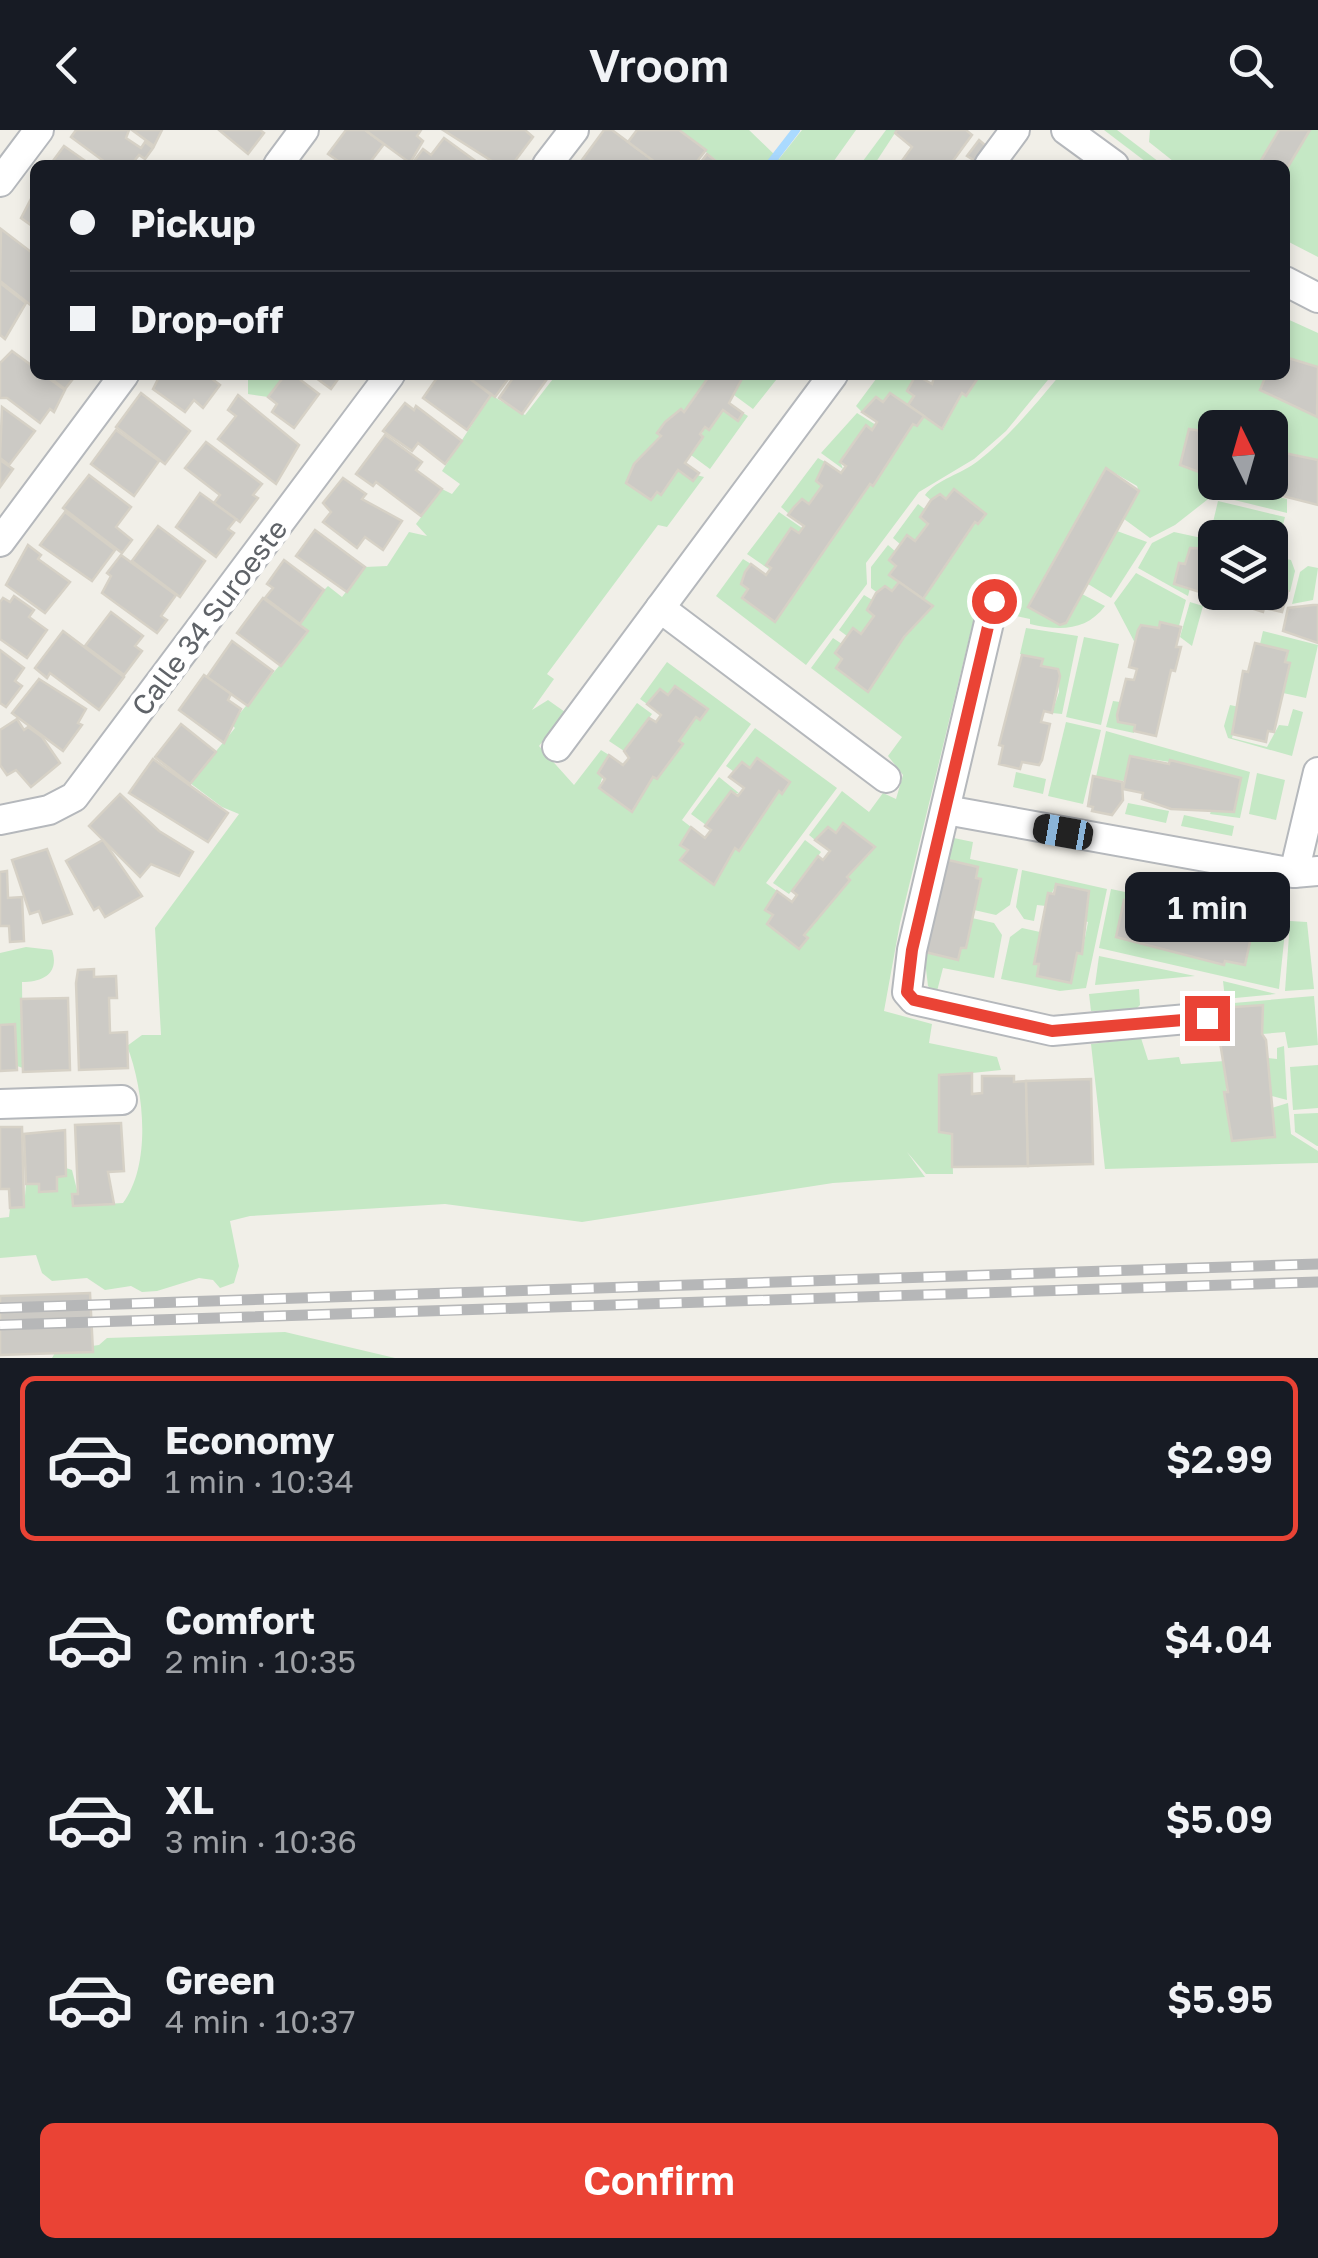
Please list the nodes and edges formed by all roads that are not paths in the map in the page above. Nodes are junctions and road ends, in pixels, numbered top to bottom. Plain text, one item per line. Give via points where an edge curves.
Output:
1 (39, 130) edge
2 (304, 130) edge
3 (574, 130) edge
4 (1015, 130) edge
5 (1066, 130) edge
6 (282, 160) edge
7 (552, 160) edge
8 (994, 160) edge
9 (1107, 160) edge
10 (0, 182) edge
11 (1290, 284) edge
12 (1318, 298) edge
13 (120, 380) edge
14 (386, 380) edge
15 (829, 380) edge
16 (0, 542) edge
17 (994, 601) dead end
18 (660, 608) junction
19 (557, 747) dead end
20 (1318, 772) edge
21 (886, 778) dead end
22 (946, 810) junction
23 (0, 820) edge
24 (1306, 872) edge
25 (1210, 1018) dead end
26 (122, 1100) dead end
27 (0, 1104) edge

1 - 10 street
2 - 6 street
3 - 7 street
4 - 8 street
5 - 9 street
11 - 12 street
13 - 16 street
14 - 23 street, Calle 34 Suroeste via 74,797
15 - 18 street
17 - 22 street
18 - 19 street
18 - 21 street
20 - 24 street
22 - 24 street
22 - 25 street via 906,982 914,1000 1052,1031
26 - 27 street

